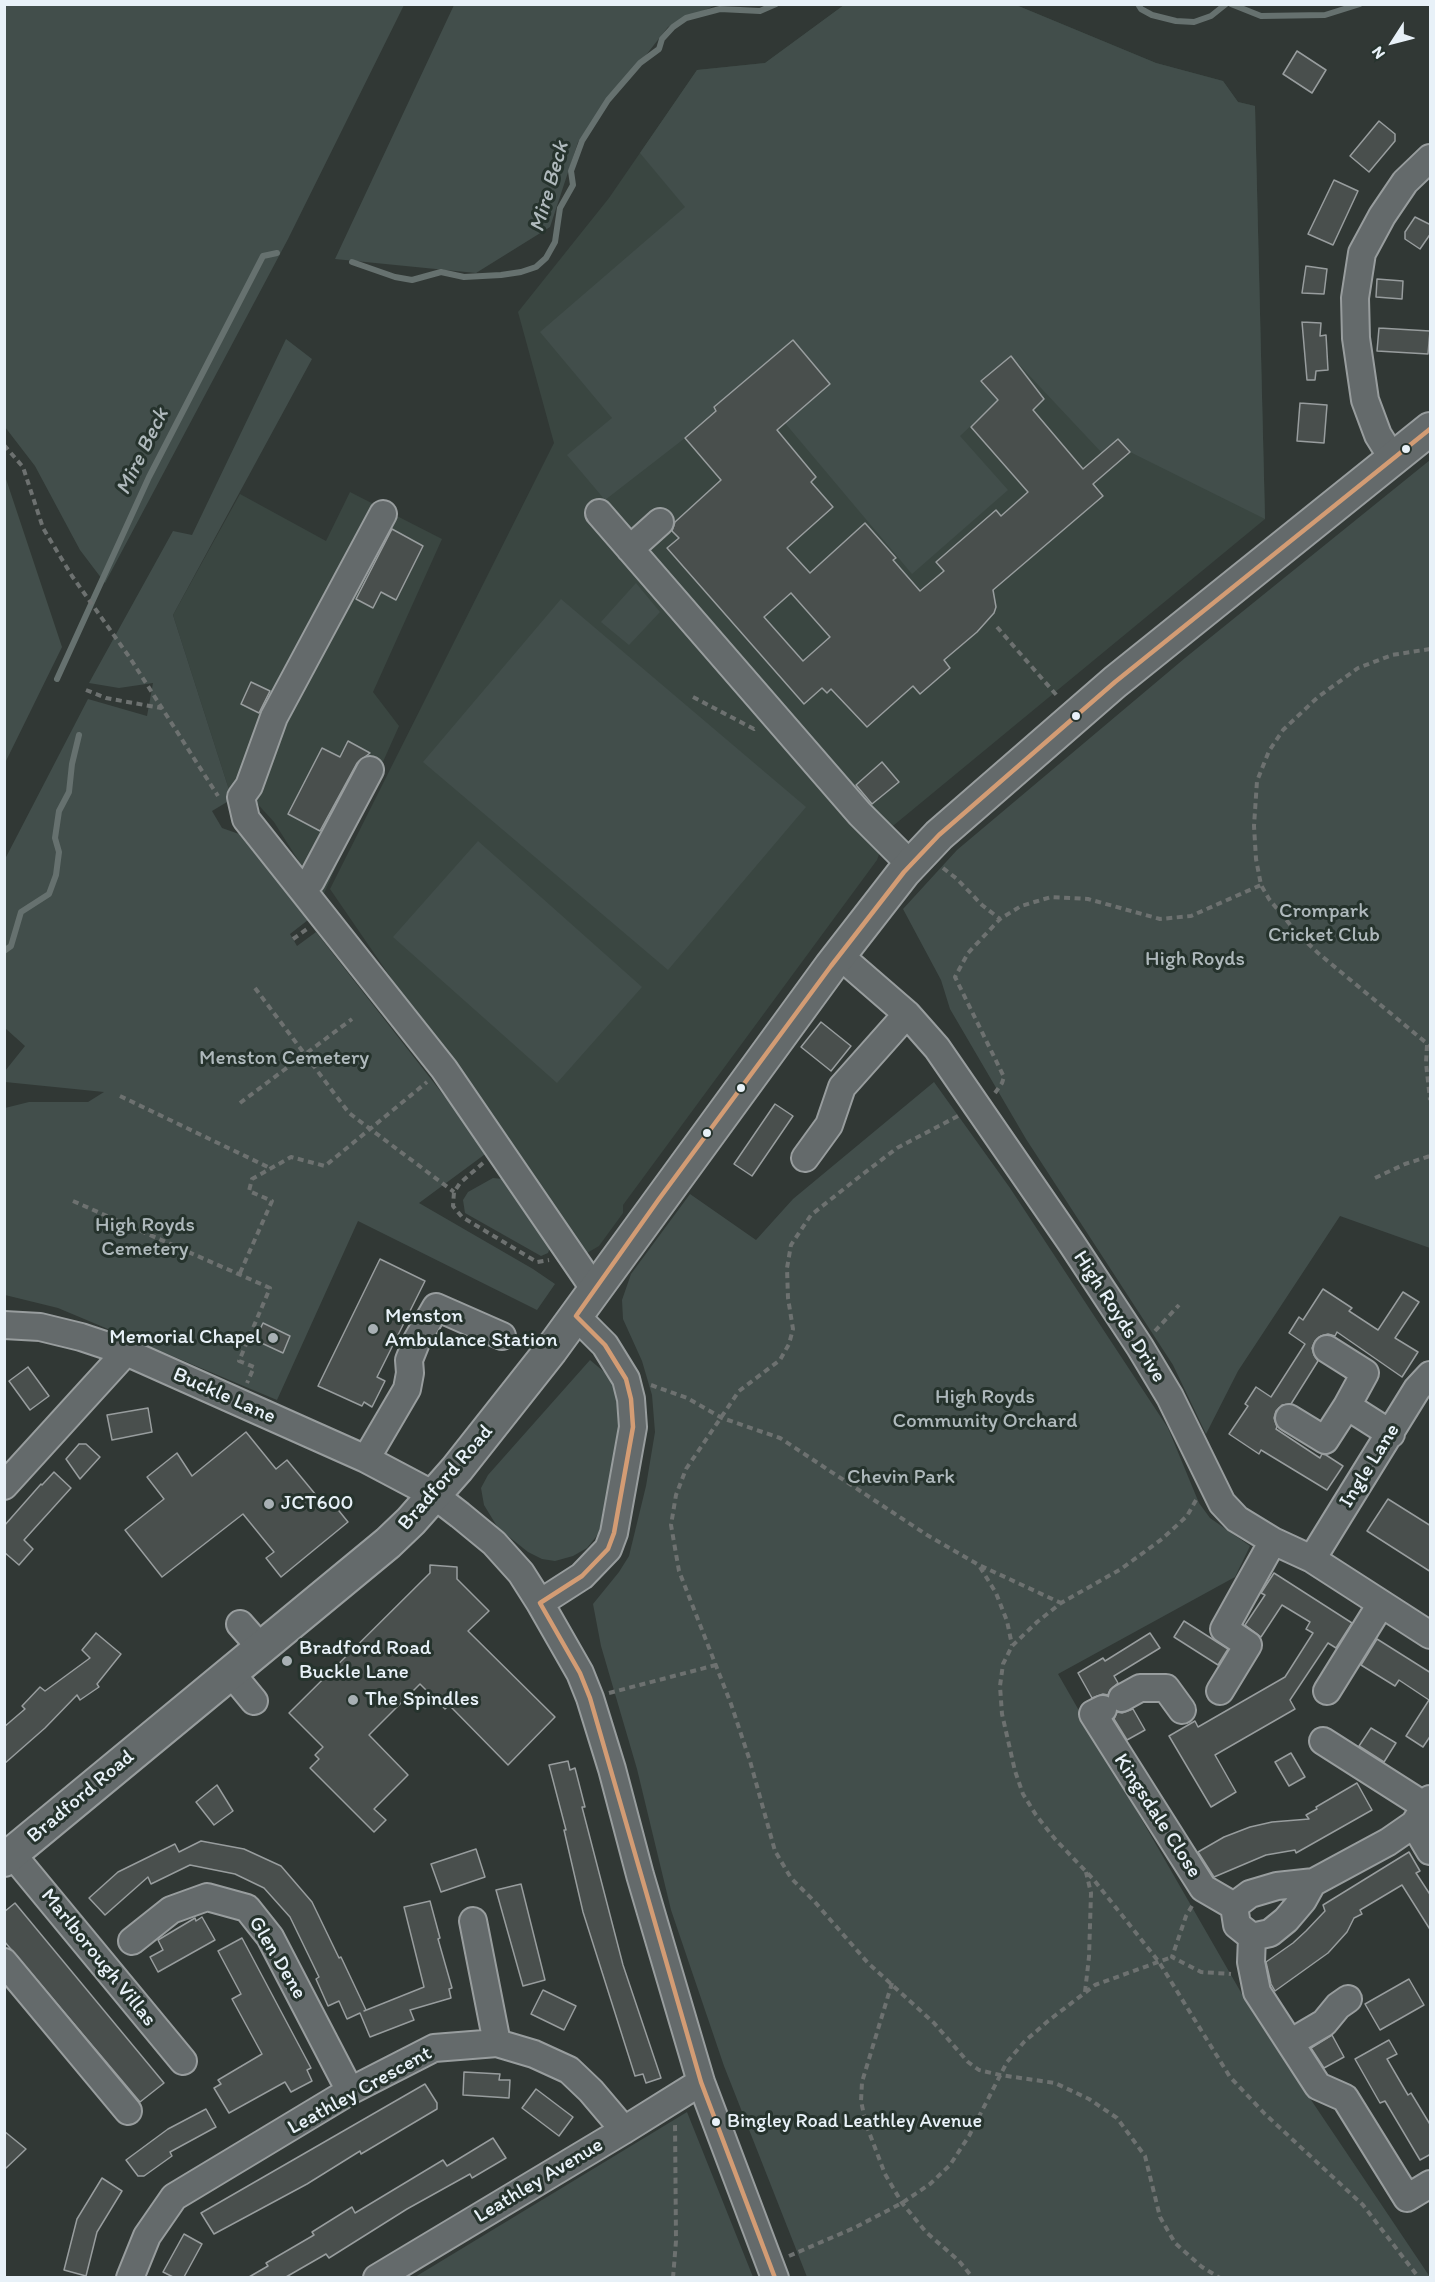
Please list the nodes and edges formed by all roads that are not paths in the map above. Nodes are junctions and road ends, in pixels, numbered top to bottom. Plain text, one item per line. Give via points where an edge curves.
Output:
1 (1431, 158) edge
2 (1431, 429) edge
3 (1393, 459) junction
4 (599, 513) dead end
5 (383, 514) dead end
6 (660, 522) dead end
7 (630, 549) junction
8 (370, 770) dead end
9 (916, 859) junction
10 (303, 888) junction
11 (839, 954) junction
12 (907, 1014) junction
13 (804, 1158) dead end
14 (596, 1290) junction
15 (576, 1316) junction
16 (4, 1325) edge
17 (502, 1336) dead end
18 (1327, 1349) dead end
19 (126, 1352) junction
20 (1431, 1375) edge
21 (1347, 1406) junction
22 (1289, 1418) dead end
23 (1391, 1434) junction
24 (366, 1459) junction
25 (4, 1486) edge
26 (434, 1496) junction
27 (1273, 1541) junction
28 (1312, 1559) junction
29 (540, 1603) junction
30 (1382, 1604) junction
31 (240, 1624) dead end
32 (1431, 1635) edge
33 (261, 1648) junction
34 (231, 1673) junction
35 (1220, 1691) dead end
36 (1327, 1691) dead end
37 (254, 1701) dead end
38 (1182, 1710) dead end
39 (1323, 1742) dead end
40 (1423, 1810) edge
41 (1431, 1851) edge
42 (8, 1857) edge
43 (1313, 1882) junction
44 (1234, 1906) junction
45 (473, 1921) dead end
46 (1252, 1937) junction
47 (131, 1940) dead end
48 (4, 1962) edge
49 (1348, 1999) dead end
50 (497, 2043) junction
51 (1290, 2043) junction
52 (183, 2061) dead end
53 (700, 2082) junction
54 (351, 2091) junction
55 (128, 2111) dead end
56 (624, 2130) junction
57 (1431, 2184) edge
58 (781, 2267) edge
59 (130, 2277) edge
60 (377, 2277) edge

1 - 3 street via 1405,182 1382,216 1362,253 1355,298 1365,400 1378,435
2 - 3 main road, Bradford Road
3 - 9 main road, Bradford Road via 1115,682
4 - 7 street
5 - 10 street via 274,717 249,786 241,797 246,819
6 - 7 street
7 - 9 street via 860,814
8 - 10 street via 311,881
9 - 11 main road, Bradford Road
10 - 14 street via 444,1069
11 - 12 street, High Royds Drive
11 - 14 main road, Bradford Road
12 - 13 street via 842,1087 829,1125
12 - 27 street, High Royds Drive via 937,1048 1140,1347 1170,1397 1221,1503 1237,1519
14 - 15 main road, Bradford Road
15 - 26 main road, Bradford Road
15 - 29 street via 605,1345 626,1379 633,1427 615,1533 608,1549 590,1569
16 - 19 street, Buckle Lane via 40,1327
17 - 24 street via 436,1307 413,1350 407,1389
18 - 21 street via 1365,1373
19 - 24 street, Buckle Lane
19 - 25 street
20 - 23 street, Ingle Lane via 1417,1389
21 - 22 street via 1325,1440
21 - 23 street
23 - 28 street, Ingle Lane
24 - 26 street, Buckle Lane
26 - 29 street, Buckle Lane via 494,1543
26 - 33 main road, Bradford Road via 397,1534
27 - 28 street, High Royds Drive
27 - 35 street via 1224,1629 1248,1645
28 - 30 street, High Royds Drive
29 - 53 street, Buckle Lane via 590,1698
30 - 32 street, High Royds Drive
30 - 36 street
31 - 33 street
33 - 34 main road, Bradford Road
34 - 37 street
34 - 42 main road, Bradford Road
38 - 44 street, Kingsdale Close via 1166,1688 1140,1688 1106,1707 1203,1888
39 - 40 street
40 - 41 street
40 - 43 street via 1388,1842
42 - 52 street, Marlborough Villas
43 - 44 street via 1250,1894
43 - 46 street via 1286,1920 1270,1933
44 - 46 street via 1237,1925
45 - 50 street
46 - 51 street via 1251,1962 1257,1992
47 - 54 street, Glen Dene via 171,1910 207,1897 246,1908 270,1937
48 - 55 street
49 - 51 street via 1324,2023
50 - 54 street, Leathley Crescent via 434,2048
50 - 56 street, Leathley Crescent via 569,2070
51 - 57 street via 1318,2086 1345,2098 1407,2198
53 - 56 street, Leathley Avenue
53 - 58 street, Buckle Lane
54 - 59 street, Leathley Crescent via 174,2197 147,2236
56 - 60 street, Leathley Avenue

